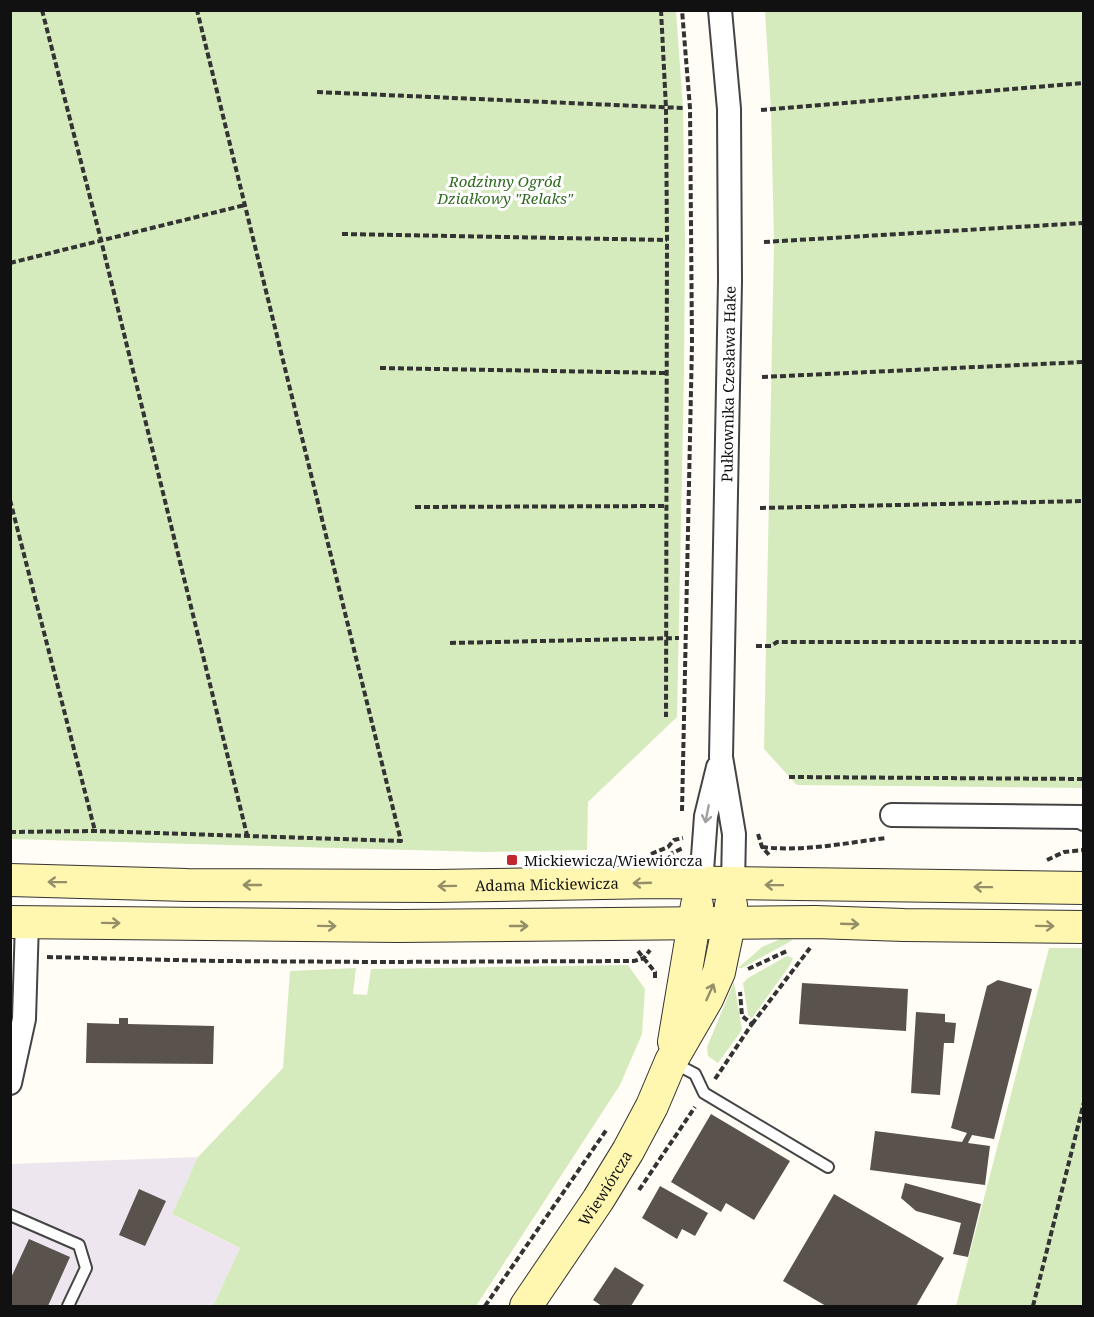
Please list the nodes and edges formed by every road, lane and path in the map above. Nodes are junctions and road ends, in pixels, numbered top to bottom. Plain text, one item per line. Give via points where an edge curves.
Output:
1 (42, 10) edge
2 (197, 10) edge
3 (662, 10) edge
4 (682, 10) edge
5 (720, 10) edge
6 (1083, 83) edge
7 (317, 92) dead end
8 (666, 108) junction
9 (683, 108) dead end
10 (761, 110) dead end
11 (245, 205) junction
12 (1083, 223) edge
13 (342, 234) dead end
14 (101, 240) junction
15 (667, 240) junction
16 (764, 242) dead end
17 (10, 263) edge
18 (1083, 362) edge
19 (380, 368) dead end
20 (666, 373) junction
21 (762, 377) dead end
22 (10, 500) edge
23 (1083, 501) edge
24 (666, 506) junction
25 (415, 507) dead end
26 (760, 508) dead end
27 (667, 638) junction
28 (679, 638) dead end
29 (1083, 642) edge
30 (450, 644) dead end
31 (756, 646) dead end
32 (666, 717) dead end
33 (721, 757) junction
34 (789, 777) dead end
35 (1083, 779) edge
36 (682, 815) dead end
37 (892, 815) dead end
38 (1083, 819) edge
39 (96, 831) junction
40 (10, 832) edge
41 (247, 835) junction
42 (681, 838) dead end
43 (887, 838) dead end
44 (734, 847) junction
45 (703, 848) junction
46 (10, 880) edge
47 (701, 884) junction
48 (733, 884) junction
49 (815, 885) junction
50 (1083, 888) edge
51 (19, 922) edge
52 (694, 924) junction
53 (729, 924) junction
54 (1083, 927) edge
55 (814, 934) junction
56 (638, 950) dead end
57 (655, 983) dead end
58 (740, 984) dead end
59 (752, 1024) junction
60 (671, 1061) junction
61 (10, 1083) edge
62 (704, 1093) junction
63 (1083, 1102) edge
64 (608, 1128) dead end
65 (828, 1167) dead end
66 (639, 1190) dead end
67 (10, 1215) edge
68 (68, 1306) edge
69 (485, 1306) edge
70 (526, 1306) edge
71 (1033, 1306) edge

1 - 14 path
2 - 11 path
3 - 8 path
4 - 36 path via 690,108 692,344
5 - 33 street, Pułkownika Czesława Hake via 729,109 730,281
6 - 10 path
7 - 8 path
8 - 9 path
8 - 15 path
11 - 14 path
11 - 41 path via 401,841
12 - 16 path
13 - 15 path
14 - 17 path
14 - 41 path
15 - 20 path
18 - 21 path
19 - 20 path
20 - 24 path
22 - 39 path
23 - 26 path
24 - 25 path
24 - 27 path
27 - 28 path
27 - 30 path
27 - 32 path
29 - 31 path via 777,642
33 - 44 street, Pułkownika Czesława Hake
33 -> 45 street, Pułkownika Czesława Hake via 706,816
34 - 35 path
37 - 38 street
39 - 40 path
39 - 41 path
42 - 45 path via 681,848
43 - 44 path via 796,849
44 - 48 street, Pułkownika Czesława Hake
45 - 47 street, Pułkownika Czesława Hake
47 -> 46 street, Adama Mickiewicza via 187,885
47 - 48 street, Adama Mickiewicza
47 - 52 street, Wiewiórcza
49 -> 48 street, Adama Mickiewicza
48 - 53 street, Wiewiórcza
50 -> 49 street, Adama Mickiewicza
49 - 55 street
51 -> 52 street
51 - 61 street via 24,1019
52 - 53 street
52 - 60 street, Wiewiórcza
53 - 55 street
60 -> 53 street, Wiewiórcza via 719,972
55 -> 54 street via 904,925
55 - 59 path
56 - 57 path via 655,972
58 - 59 path via 742,1016
59 - 62 path
60 - 62 lane via 695,1074
60 - 70 street, Wiewiórcza via 628,1151
62 - 65 lane
62 - 66 path
63 - 71 path
64 - 69 path
67 - 68 lane via 79,1245 86,1268

